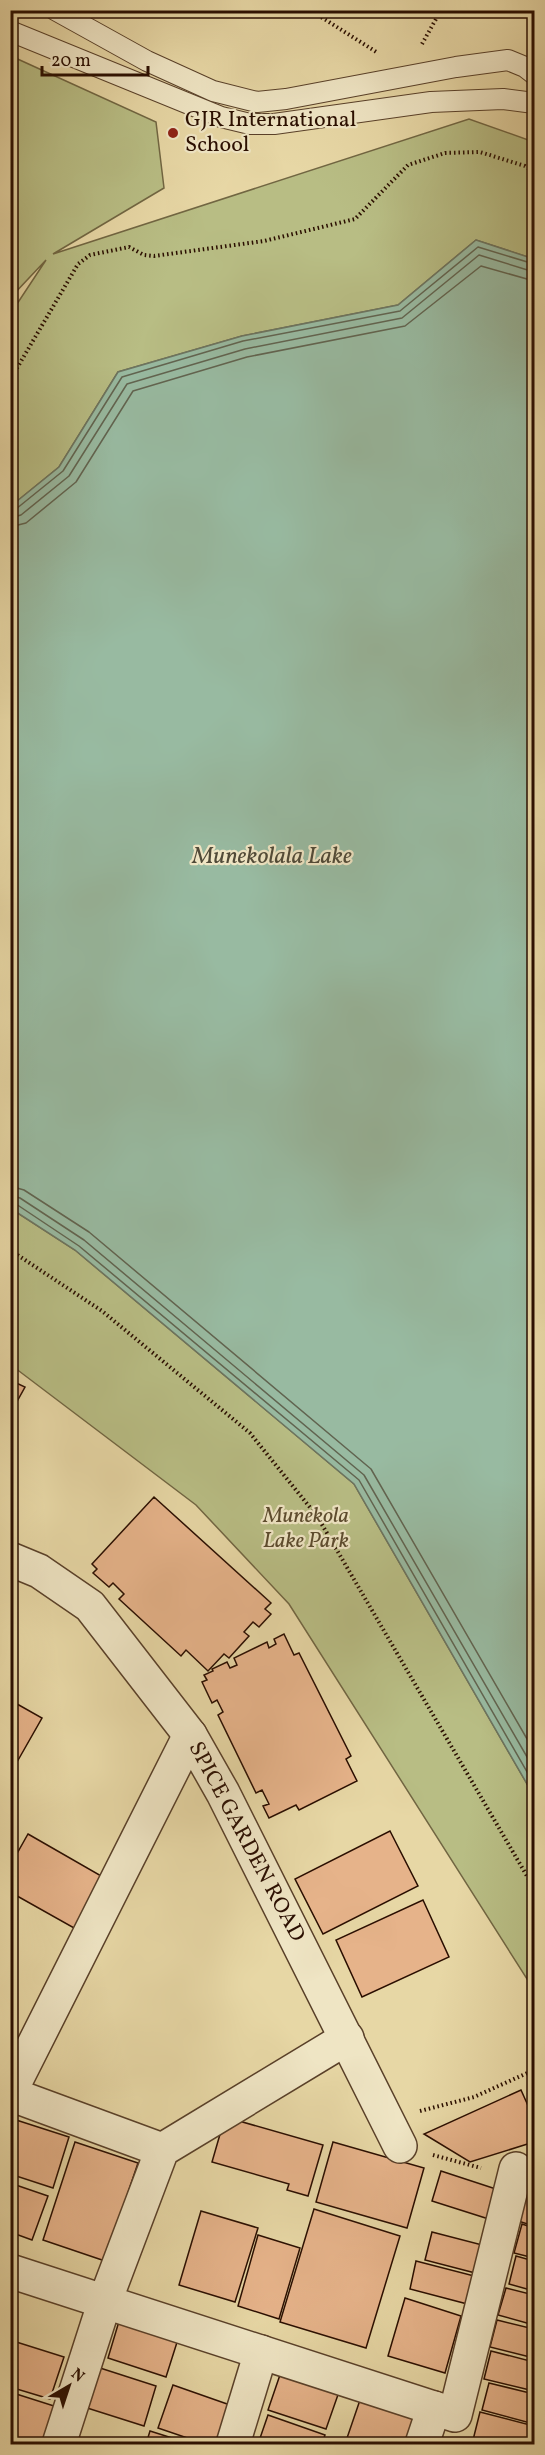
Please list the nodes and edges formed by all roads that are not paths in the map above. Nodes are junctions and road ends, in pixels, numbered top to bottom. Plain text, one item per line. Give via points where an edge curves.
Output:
1 (55, 10) edge
2 (10, 31) edge
3 (534, 74) edge
4 (534, 103) edge
5 (10, 1559) edge
6 (189, 1735) junction
7 (347, 2038) junction
8 (10, 2093) edge
9 (394, 2132) road end
10 (162, 2150) junction
11 (515, 2174) road end
12 (10, 2271) edge
13 (105, 2301) junction
14 (261, 2352) junction
15 (434, 2408) junction
16 (58, 2445) edge
17 (233, 2445) edge
18 (422, 2445) edge

1 - 3 lane via 147,61 213,91 256,102 508,60
2 - 4 lane via 221,117 250,124 296,122 431,102 503,99
5 - 6 street, SPICE GARDEN ROAD via 39,1571 90,1606
6 - 7 street, SPICE GARDEN ROAD via 223,1793
6 - 8 street
7 - 9 street, SPICE GARDEN ROAD
7 - 10 street
8 - 10 street
10 - 13 street
11 - 15 street via 455,2415
12 - 13 street
13 - 14 street
13 - 16 street
14 - 15 street
14 - 17 street
15 - 18 street

